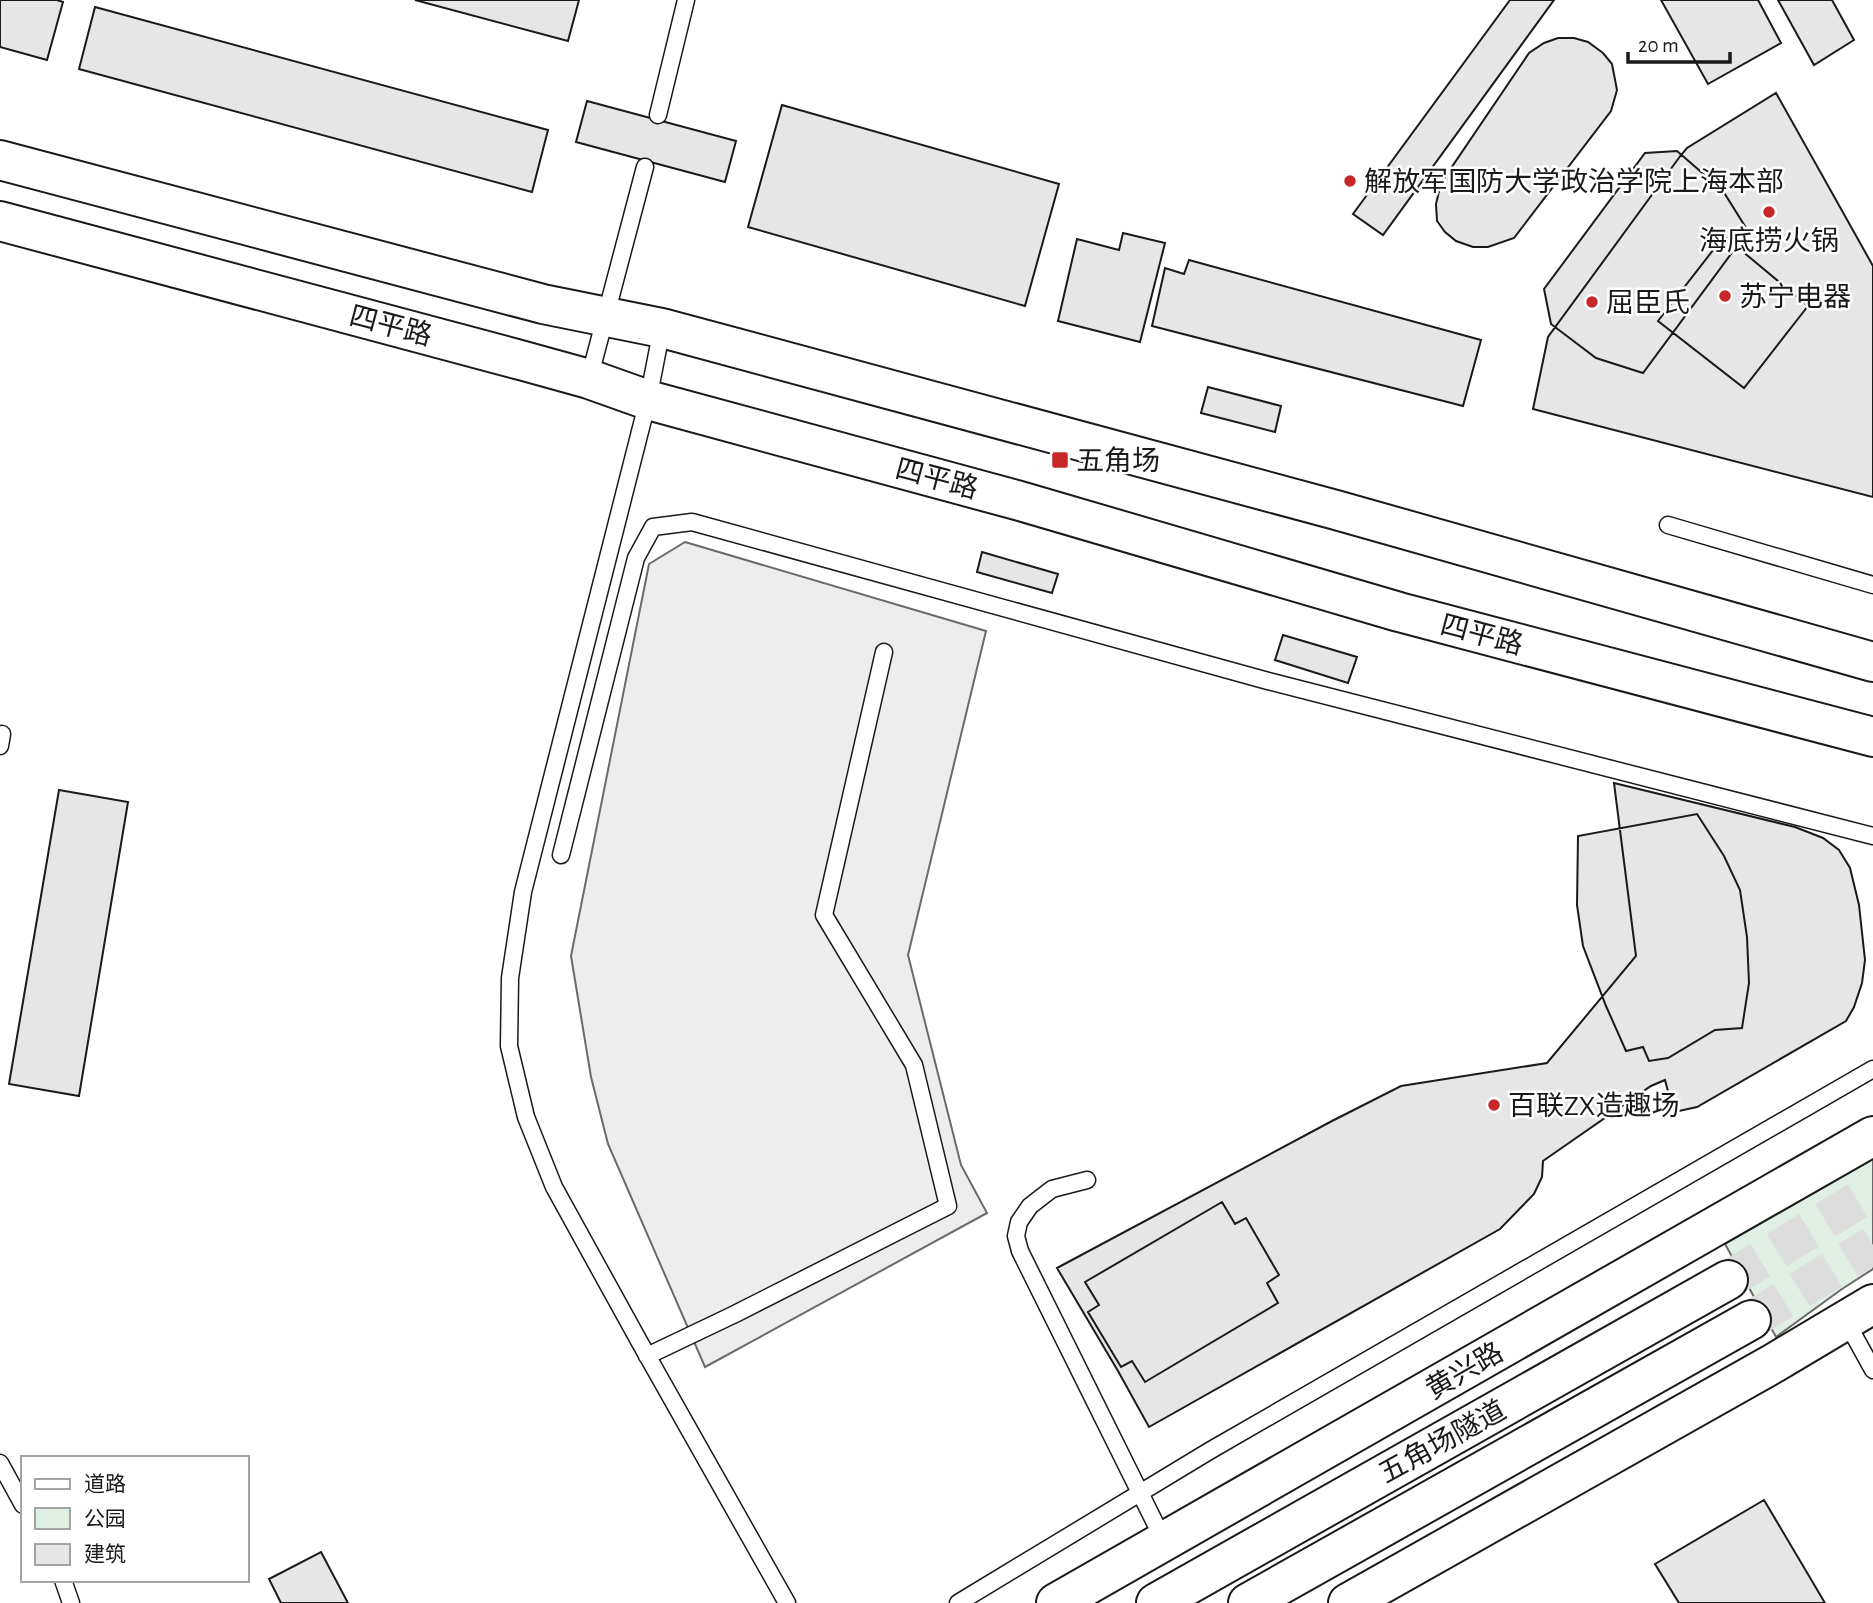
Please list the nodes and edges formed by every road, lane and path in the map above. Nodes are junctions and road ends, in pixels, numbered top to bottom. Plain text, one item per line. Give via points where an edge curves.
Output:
1 (686, 0) edge
2 (658, 115) dead end
3 (0, 160) edge
4 (645, 167) dead end
5 (0, 221) edge
6 (606, 317) junction
7 (662, 328) junction
8 (589, 379) junction
9 (649, 400) junction
10 (1668, 525) dead end
11 (1873, 584) edge
12 (884, 652) dead end
13 (1873, 663) edge
14 (1873, 737) edge
15 (1873, 836) edge
16 (561, 855) dead end
17 (1873, 1069) edge
18 (1873, 1136) edge
19 (1087, 1180) dead end
20 (1728, 1280) tunnel mouth
21 (1860, 1312) edge
22 (1751, 1320) tunnel mouth
23 (648, 1356) junction
24 (1873, 1370) edge
25 (0, 1463) edge
26 (1140, 1493) junction
27 (21, 1501) edge
28 (1164, 1541) junction
29 (64, 1582) edge
30 (71, 1603) edge
31 (788, 1603) edge
32 (958, 1603) edge
33 (1056, 1603) edge
34 (1156, 1603) edge
35 (1248, 1603) edge
36 (1348, 1603) edge

1 - 2 lane
3 - 6 main road, 四平路 via 529,301
4 - 6 lane
5 - 8 main road, 四平路
6 - 7 main road, 四平路
6 - 8 lane
7 - 9 lane
7 - 13 main road, 四平路 via 1336,510
8 - 9 main road, 四平路
9 - 14 main road, 四平路 via 1020,501 1399,612
9 - 23 lane via 523,892 510,978 509,1046 526,1117 554,1187
10 - 11 lane
12 - 23 lane via 824,915 914,1065 948,1206
15 - 16 lane via 1268,681 692,522 653,527 636,558
17 - 26 lane
18 - 28 main road, 黄兴路
19 - 26 lane via 1052,1189 1030,1206 1016,1236
20 - 34 main road, 五角场隧道
21 - 24 lane
21 - 36 main road
22 - 35 main road, 五角场隧道
23 - 31 lane
25 - 27 lane
26 - 28 lane
26 - 32 lane
28 - 33 main road, 黄兴路
29 - 30 lane

